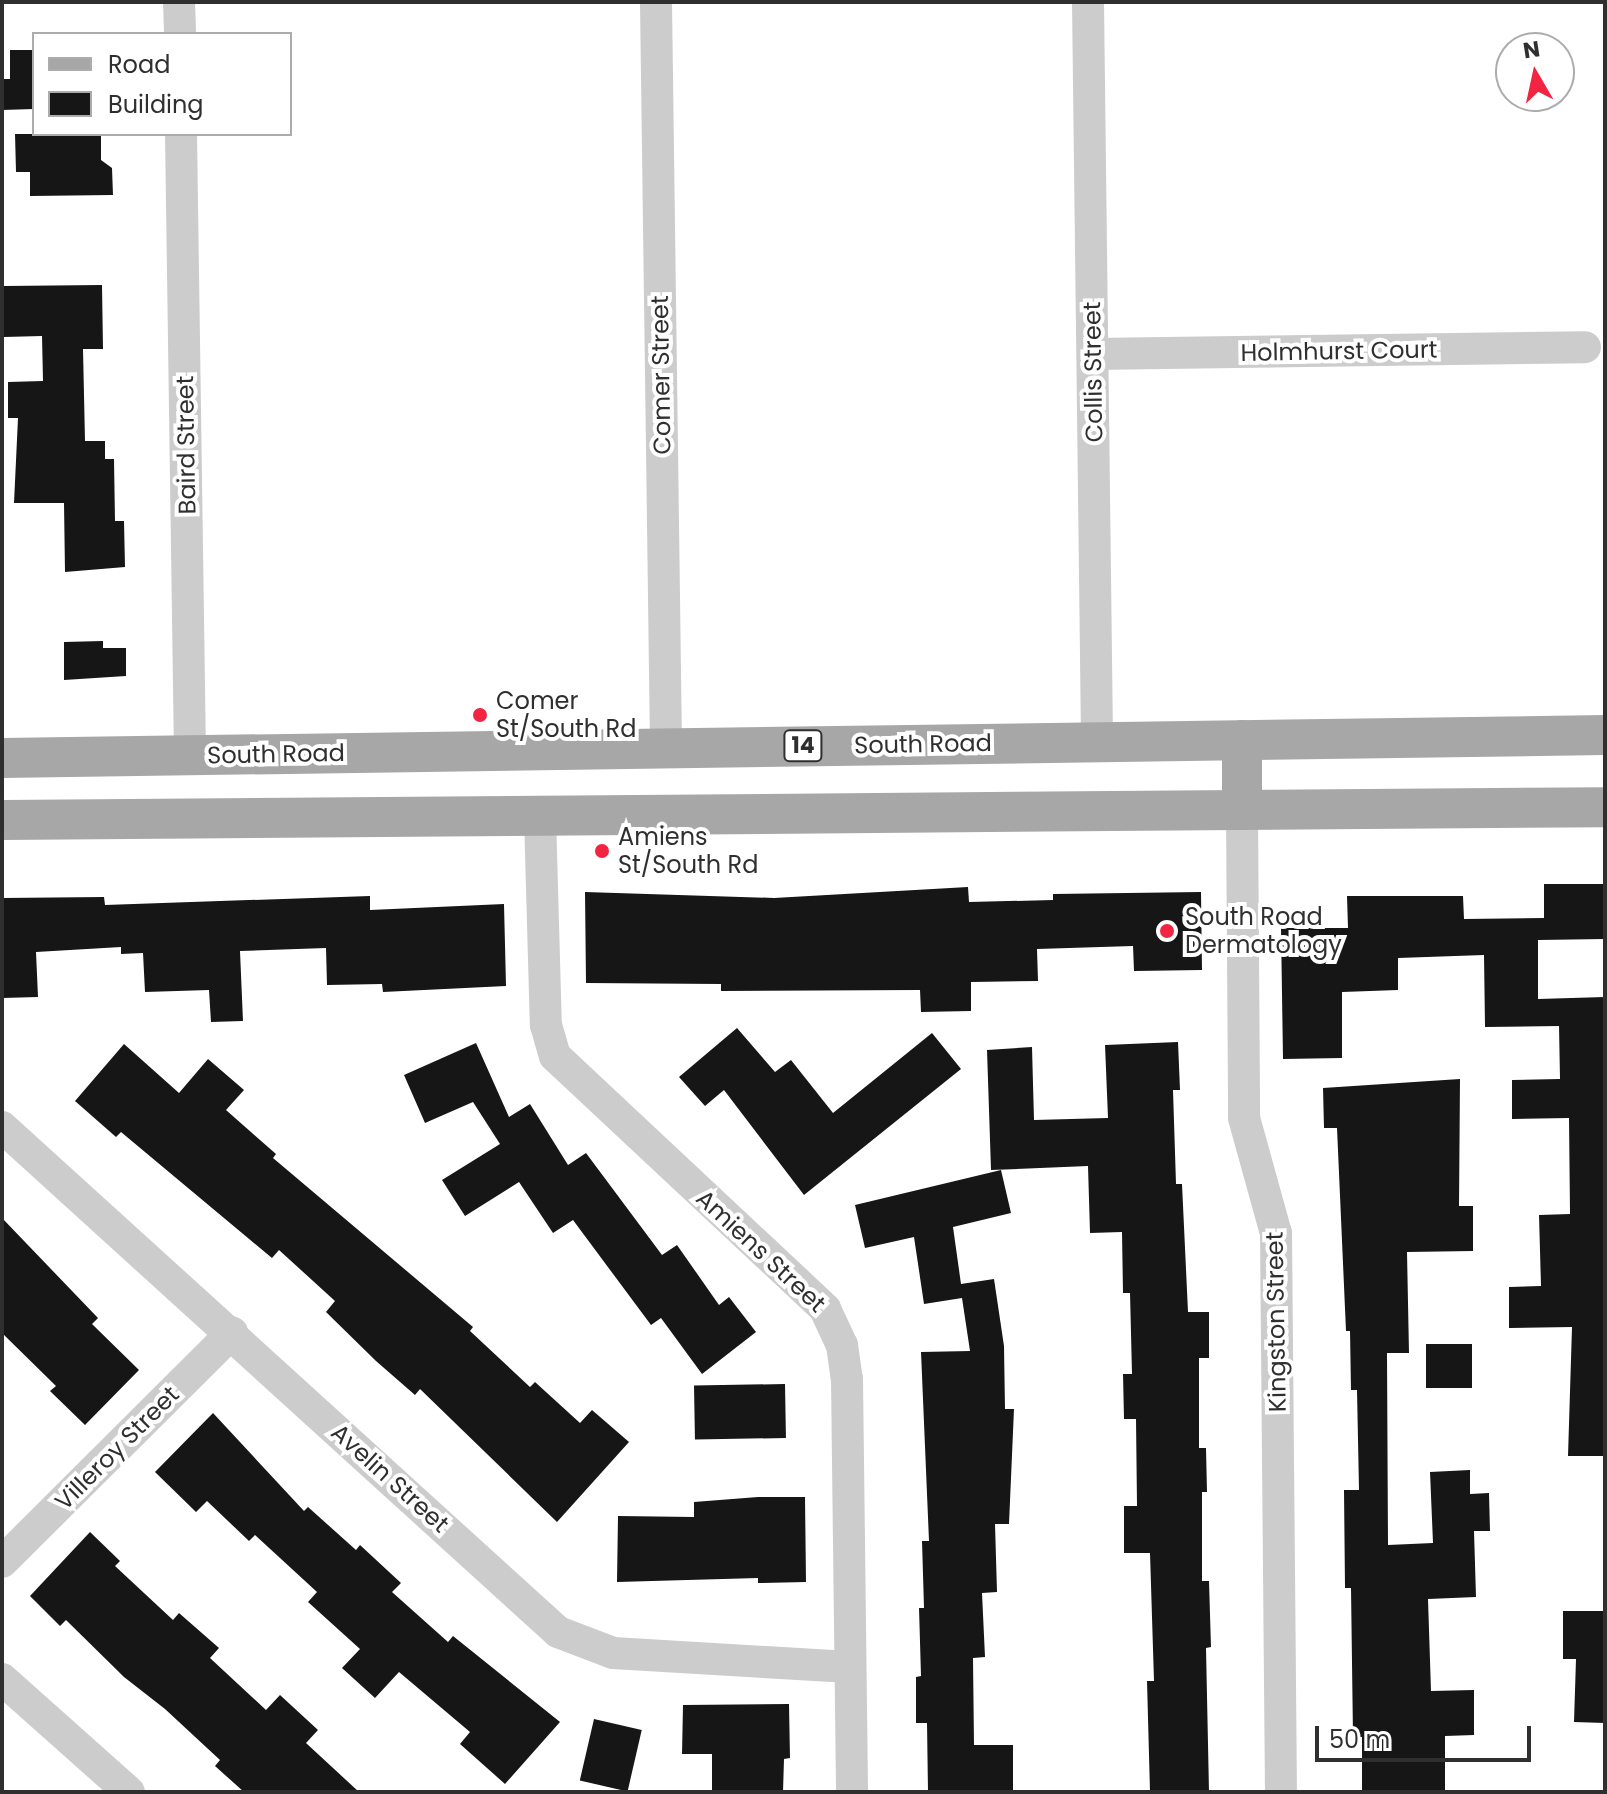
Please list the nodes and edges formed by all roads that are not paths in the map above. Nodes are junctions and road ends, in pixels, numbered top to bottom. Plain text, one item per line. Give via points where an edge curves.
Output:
1 (179, 2) edge
2 (656, 2) edge
3 (1088, 2) edge
4 (180, 32) edge
5 (181, 136) edge
6 (1585, 347) dead end
7 (1093, 354) junction
8 (1605, 735) edge
9 (1242, 740) junction
10 (1097, 742) junction
11 (666, 748) junction
12 (190, 756) junction
13 (2, 758) edge
14 (1605, 807) edge
15 (1242, 810) junction
16 (540, 816) junction
17 (2, 820) edge
18 (2, 1127) edge
19 (232, 1333) junction
20 (2, 1562) edge
21 (850, 1667) junction
22 (2, 1679) edge
23 (129, 1792) edge
24 (852, 1792) edge
25 (1281, 1792) edge

1 - 4 street
2 - 11 street, Comer Street
3 - 7 street, Collis Street
5 - 12 street, Baird Street
6 - 7 street, Holmhurst Court
7 - 10 street, Collis Street
8 - 9 main road, South Road / 14
9 - 10 main road, South Road / 14
9 - 15 main road
10 - 11 main road, South Road / 14
11 - 12 main road, South Road / 14
12 - 13 main road, South Road / 14
14 - 15 main road
15 - 16 main road
15 - 25 street, Kingston Street via 1244,1118 1276,1233
16 - 17 main road
16 - 21 street, Amiens Street via 546,1025 555,1056 825,1309 842,1345 847,1379
18 - 19 street, Avelin Street
19 - 20 street, Villeroy Street
19 - 21 street, Avelin Street via 558,1632 613,1653
21 - 24 street, Amiens Street
22 - 23 street

